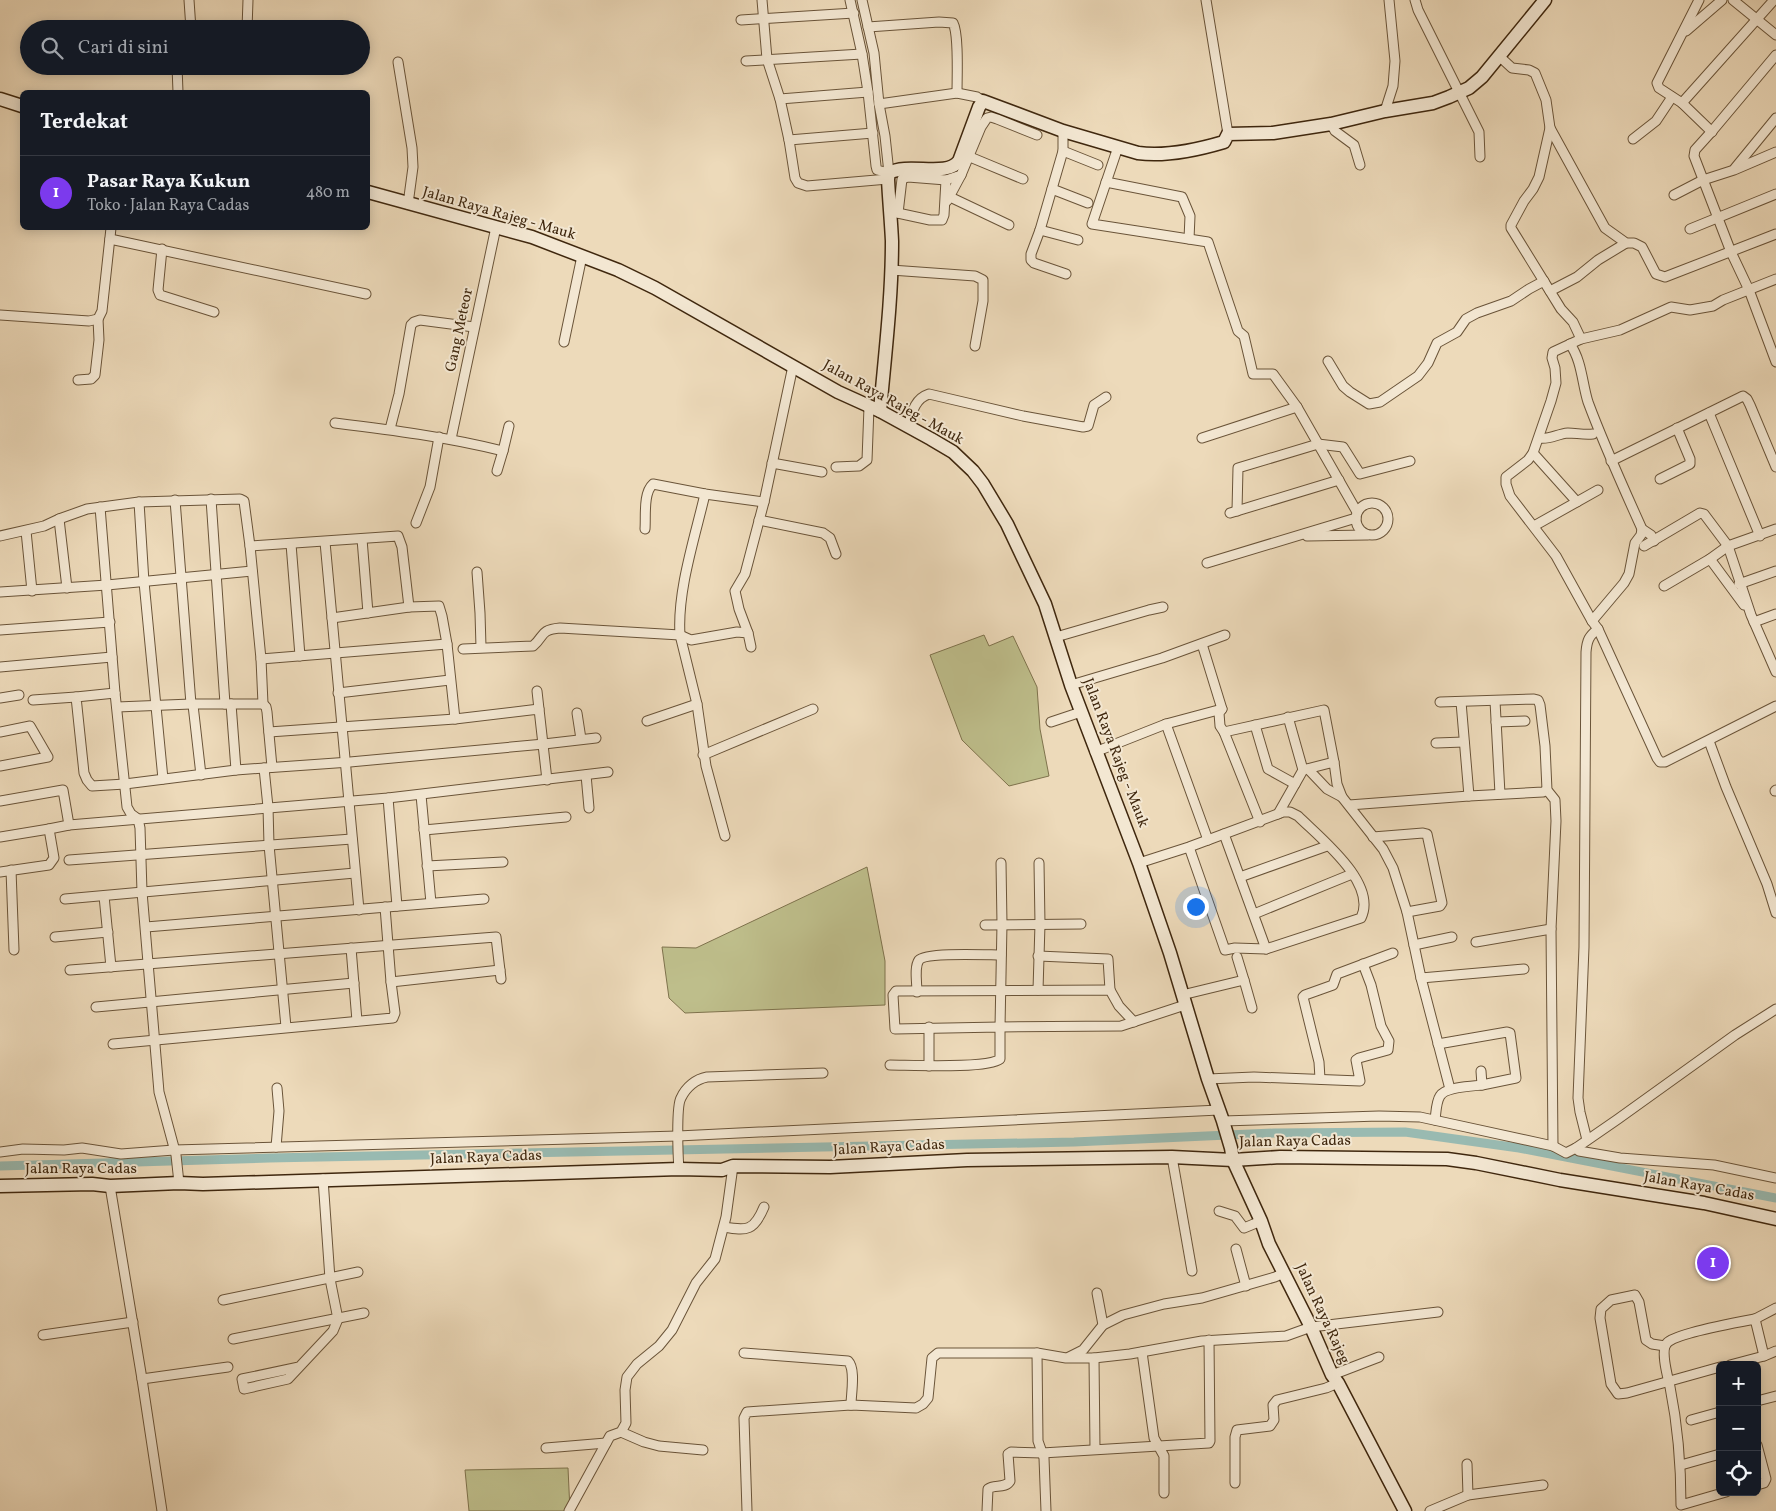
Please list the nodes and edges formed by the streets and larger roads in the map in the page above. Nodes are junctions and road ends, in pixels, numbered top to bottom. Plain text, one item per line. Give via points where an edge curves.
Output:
1 (189, 0) edge
2 (248, 0) edge
3 (762, 0) edge
4 (850, 0) edge
5 (862, 0) edge
6 (1206, 0) edge
7 (1389, 0) edge
8 (1415, 0) edge
9 (1545, 0) edge
10 (1699, 0) edge
11 (1722, 0) edge
12 (1733, 0) edge
13 (1774, 0) edge
14 (854, 13) junction
15 (763, 19) junction
16 (1757, 19) junction
17 (190, 20) edge
18 (247, 20) edge
19 (741, 20) dead end
20 (868, 27) junction
21 (1684, 32) junction
22 (1776, 35) edge
23 (862, 54) junction
24 (1776, 55) edge
25 (1499, 56) junction
26 (767, 59) junction
27 (746, 61) dead end
28 (398, 62) dead end
29 (177, 75) edge
30 (178, 90) edge
31 (868, 92) junction
32 (1460, 92) junction
33 (957, 93) junction
34 (1672, 97) junction
35 (0, 99) edge
36 (780, 99) junction
37 (983, 101) junction
38 (1682, 103) junction
39 (879, 104) junction
40 (20, 105) edge
41 (1386, 111) junction
42 (1776, 118) edge
43 (1331, 124) junction
44 (1550, 128) junction
45 (1063, 130) junction
46 (1712, 132) junction
47 (873, 133) junction
48 (1037, 135) dead end
49 (1226, 138) junction
50 (1634, 139) dead end
51 (789, 140) junction
52 (1118, 147) junction
53 (1063, 151) junction
54 (1776, 152) edge
55 (970, 157) junction
56 (1480, 157) dead end
57 (1360, 165) dead end
58 (1098, 166) dead end
59 (1734, 170) junction
60 (961, 174) junction
61 (888, 176) junction
62 (1023, 179) dead end
63 (946, 180) junction
64 (1703, 180) junction
65 (1106, 182) junction
66 (1052, 189) junction
67 (370, 193) edge
68 (1776, 194) edge
69 (1674, 195) dead end
70 (950, 197) junction
71 (1088, 203) dead end
72 (408, 204) junction
73 (944, 206) junction
74 (894, 212) junction
75 (1718, 218) junction
76 (1009, 225) dead end
77 (496, 227) junction
78 (1690, 229) dead end
79 (112, 230) edge
80 (1040, 230) junction
81 (1776, 234) edge
82 (110, 239) junction
83 (1189, 239) junction
84 (1078, 240) dead end
85 (1626, 243) junction
86 (162, 249) junction
87 (1731, 252) junction
88 (582, 256) junction
89 (891, 270) junction
90 (1066, 274) dead end
91 (1776, 279) edge
92 (1544, 281) junction
93 (1749, 290) junction
94 (1550, 291) junction
95 (366, 294) dead end
96 (214, 312) dead end
97 (0, 315) edge
98 (98, 319) junction
99 (474, 327) junction
100 (1581, 339) junction
101 (564, 342) dead end
102 (1570, 344) junction
103 (975, 346) dead end
104 (1328, 361) dead end
105 (1776, 362) edge
106 (793, 366) junction
107 (78, 380) dead end
108 (1106, 397) dead end
109 (1297, 407) junction
110 (874, 409) junction
111 (1710, 413) junction
112 (335, 423) dead end
113 (508, 426) dead end
114 (908, 427) junction
115 (1677, 428) junction
116 (390, 429) junction
117 (1593, 434) dead end
118 (439, 436) junction
119 (1202, 438) dead end
120 (1539, 438) junction
121 (451, 439) junction
122 (1318, 444) junction
123 (1772, 449) edge
124 (503, 451) junction
125 (1533, 453) junction
126 (1612, 460) junction
127 (1410, 461) dead end
128 (772, 463) junction
129 (836, 467) dead end
130 (1776, 468) edge
131 (497, 471) dead end
132 (822, 472) dead end
133 (1660, 479) dead end
134 (1339, 480) junction
135 (1598, 490) dead end
136 (705, 494) junction
137 (211, 499) junction
138 (175, 500) junction
139 (138, 502) junction
140 (764, 502) junction
141 (1577, 502) junction
142 (100, 507) junction
143 (1356, 515) junction
144 (59, 519) junction
145 (760, 520) junction
146 (416, 523) dead end
147 (1534, 526) junction
148 (645, 529) dead end
149 (1642, 529) junction
150 (1776, 529) edge
151 (26, 531) junction
152 (1367, 535) junction
153 (0, 536) edge
154 (1760, 536) junction
155 (1294, 537) junction
156 (362, 539) junction
157 (1654, 541) junction
158 (325, 542) junction
159 (291, 544) junction
160 (250, 546) junction
161 (1644, 546) dead end
162 (1728, 546) junction
163 (836, 554) dead end
164 (1710, 559) junction
165 (1207, 563) dead end
166 (252, 571) junction
167 (1776, 571) edge
168 (477, 572) dead end
169 (215, 574) junction
170 (180, 578) junction
171 (144, 582) junction
172 (1739, 584) junction
173 (106, 585) junction
174 (1664, 586) dead end
175 (67, 588) junction
176 (32, 591) junction
177 (0, 592) edge
178 (409, 607) junction
179 (1163, 608) dead end
180 (368, 613) junction
181 (1776, 614) edge
182 (332, 618) junction
183 (1752, 618) junction
184 (1592, 621) junction
185 (110, 622) junction
186 (1598, 629) junction
187 (0, 630) edge
188 (748, 633) junction
189 (680, 635) junction
190 (1225, 635) dead end
191 (1056, 637) junction
192 (447, 644) junction
193 (1202, 644) junction
194 (481, 647) junction
195 (751, 647) dead end
196 (464, 649) dead end
197 (335, 654) junction
198 (300, 656) junction
199 (1773, 656) edge
200 (112, 657) junction
201 (261, 660) junction
202 (0, 666) edge
203 (1776, 672) edge
204 (450, 680) junction
205 (1071, 686) junction
206 (537, 691) dead end
207 (115, 692) junction
208 (338, 693) junction
209 (19, 694) dead end
210 (76, 697) junction
211 (0, 698) edge
212 (33, 700) dead end
213 (1495, 701) junction
214 (1440, 702) dead end
215 (1461, 702) junction
216 (192, 704) junction
217 (228, 704) junction
218 (263, 704) junction
219 (697, 704) junction
220 (156, 705) junction
221 (1776, 706) edge
222 (117, 707) junction
223 (539, 709) junction
224 (813, 709) dead end
225 (1222, 709) junction
226 (577, 712) dead end
227 (1081, 712) junction
228 (1288, 717) junction
229 (455, 719) junction
230 (648, 721) dead end
231 (1524, 721) dead end
232 (1051, 722) dead end
233 (1496, 722) junction
234 (1166, 724) junction
235 (1255, 725) junction
236 (341, 727) junction
237 (0, 732) edge
238 (269, 732) junction
239 (1224, 732) junction
240 (596, 738) dead end
241 (581, 739) junction
242 (1709, 741) junction
243 (1464, 742) junction
244 (1436, 743) dead end
245 (544, 744) junction
246 (1095, 752) junction
247 (703, 754) junction
248 (345, 762) junction
249 (1334, 762) junction
250 (0, 766) edge
251 (268, 768) junction
252 (236, 770) junction
253 (1306, 770) junction
254 (608, 772) dead end
255 (201, 775) junction
256 (586, 775) junction
257 (163, 779) junction
258 (547, 780) junction
259 (126, 784) junction
260 (1295, 784) junction
261 (1547, 790) junction
262 (1500, 794) junction
263 (421, 795) junction
264 (1469, 796) junction
265 (1342, 797) junction
266 (388, 798) junction
267 (0, 801) edge
268 (348, 802) junction
269 (1349, 805) junction
270 (268, 807) junction
271 (589, 808) dead end
272 (1278, 814) junction
273 (566, 817) dead end
274 (138, 819) junction
275 (1260, 822) junction
276 (69, 825) junction
277 (49, 828) junction
278 (424, 830) junction
279 (1224, 834) junction
280 (725, 836) dead end
281 (0, 837) edge
282 (1372, 837) junction
283 (352, 839) junction
284 (1208, 840) junction
285 (269, 845) junction
286 (1327, 846) junction
287 (1189, 847) junction
288 (140, 856) junction
289 (69, 860) dead end
290 (503, 862) dead end
291 (1001, 863) dead end
292 (1039, 863) dead end
293 (1139, 863) junction
294 (427, 866) junction
295 (11, 870) junction
296 (0, 872) edge
297 (355, 872) junction
298 (1352, 874) junction
299 (1240, 877) junction
300 (273, 880) junction
301 (142, 892) junction
302 (104, 896) junction
303 (65, 899) dead end
304 (484, 899) dead end
305 (431, 904) junction
306 (397, 906) junction
307 (385, 907) junction
308 (359, 910) junction
309 (1407, 912) junction
310 (1776, 913) edge
311 (1254, 914) junction
312 (276, 916) junction
313 (1002, 924) junction
314 (1040, 924) junction
315 (1081, 924) dead end
316 (985, 925) dead end
317 (146, 927) junction
318 (1551, 929) junction
319 (108, 932) junction
320 (54, 937) dead end
321 (1452, 937) dead end
322 (1476, 942) dead end
323 (388, 945) junction
324 (1414, 945) junction
325 (351, 948) junction
326 (1266, 949) junction
327 (14, 950) dead end
328 (1393, 953) dead end
329 (279, 954) junction
330 (1001, 955) junction
331 (1038, 956) junction
332 (1237, 957) dead end
333 (1363, 964) junction
334 (149, 965) junction
335 (111, 967) junction
336 (1524, 969) dead end
337 (70, 970) dead end
338 (1421, 978) junction
339 (1244, 980) junction
340 (391, 982) junction
341 (354, 983) junction
342 (283, 989) junction
343 (1000, 990) junction
344 (1038, 990) junction
345 (1110, 990) junction
346 (917, 992) junction
347 (1183, 1000) junction
348 (151, 1001) junction
349 (96, 1007) dead end
350 (1252, 1008) dead end
351 (1776, 1009) edge
352 (357, 1021) junction
353 (1134, 1022) junction
354 (286, 1027) junction
355 (929, 1027) junction
356 (1000, 1027) junction
357 (155, 1040) junction
358 (113, 1044) dead end
359 (1438, 1044) junction
360 (890, 1065) dead end
361 (929, 1066) junction
362 (1481, 1071) dead end
363 (823, 1072) dead end
364 (1208, 1078) junction
365 (1320, 1079) junction
366 (1482, 1084) junction
367 (277, 1088) dead end
368 (1450, 1089) junction
369 (1222, 1119) junction
370 (1434, 1120) junction
371 (678, 1138) junction
372 (1587, 1140) junction
373 (1553, 1146) junction
374 (276, 1147) junction
375 (1572, 1150) junction
376 (0, 1152) edge
377 (175, 1152) junction
378 (1232, 1154) junction
379 (1172, 1157) junction
380 (679, 1165) junction
381 (733, 1166) junction
382 (178, 1178) junction
383 (1776, 1178) edge
384 (323, 1179) junction
385 (0, 1186) edge
386 (110, 1186) junction
387 (764, 1207) dead end
388 (1219, 1211) dead end
389 (1776, 1219) edge
390 (1260, 1221) junction
391 (724, 1227) junction
392 (1236, 1249) dead end
393 (1192, 1271) dead end
394 (358, 1272) dead end
395 (1284, 1273) junction
396 (330, 1279) junction
397 (1246, 1286) junction
398 (1096, 1293) dead end
399 (223, 1300) dead end
400 (1776, 1308) edge
401 (1438, 1312) dead end
402 (364, 1313) dead end
403 (338, 1319) junction
404 (1755, 1319) junction
405 (133, 1322) junction
406 (1103, 1325) junction
407 (1310, 1327) junction
408 (43, 1336) dead end
409 (233, 1339) dead end
410 (1209, 1340) junction
411 (1664, 1346) junction
412 (1776, 1351) edge
413 (1142, 1352) junction
414 (744, 1353) dead end
415 (1037, 1353) junction
416 (1764, 1356) junction
417 (1379, 1357) dead end
418 (1066, 1358) junction
419 (1094, 1358) junction
420 (1745, 1361) edge
421 (228, 1367) dead end
422 (299, 1367) junction
423 (1716, 1368) edge
424 (142, 1379) junction
425 (1335, 1379) junction
426 (1669, 1382) junction
427 (1775, 1400) edge
428 (1761, 1401) edge
429 (850, 1405) junction
430 (1716, 1413) edge
431 (1691, 1420) dead end
432 (621, 1432) junction
433 (606, 1443) junction
434 (1158, 1446) junction
435 (546, 1448) dead end
436 (1095, 1449) junction
437 (703, 1450) dead end
438 (1042, 1453) junction
439 (1716, 1455) edge
440 (1761, 1461) edge
441 (1467, 1464) dead end
442 (1681, 1465) junction
443 (1235, 1483) dead end
444 (1761, 1483) edge
445 (1543, 1485) dead end
446 (1164, 1493) dead end
447 (1468, 1495) junction
448 (1716, 1495) edge
449 (162, 1511) edge
450 (569, 1511) edge
451 (747, 1511) edge
452 (987, 1511) edge
453 (1046, 1511) edge
454 (1405, 1511) edge
455 (1430, 1511) edge

1 - 17 street
2 - 18 street
3 - 15 street
4 - 14 street
5 - 20 street
6 - 49 street
7 - 41 street via 1395,61
8 - 32 street
9 - 25 street
10 - 21 street
11 - 21 street
12 - 16 street
13 - 16 street
14 - 15 street
14 - 23 street
15 - 19 street
15 - 26 street
16 - 22 street
16 - 38 street
20 - 33 street via 953,22
20 - 39 street
21 - 34 street via 1658,83 1659,88
23 - 26 street
23 - 31 street
24 - 46 street
25 - 32 street via 1475,83
25 - 44 street via 1512,68 1535,73 1546,100
26 - 27 street
26 - 36 street
28 - 72 street via 412,148
29 - 30 street
31 - 36 street
31 - 47 street
32 - 41 street via 1434,103
32 - 56 street via 1479,132
33 - 37 street
33 - 39 street
34 - 38 street
34 - 50 street via 1656,121
35 - 40 street
36 - 51 street
37 - 45 street
37 - 61 street via 955,166 947,169 905,168
38 - 46 street
39 - 61 street
41 - 43 street
42 - 59 street
43 - 49 street
43 - 57 street via 1354,146
44 - 85 street via 1605,228
44 - 92 street via 1539,177 1511,225
45 - 52 street
45 - 53 street
46 - 64 street via 1695,150 1695,161
47 - 51 street
47 - 61 street via 876,170
48 - 55 street via 987,118
49 - 52 street via 1211,146 1150,155
51 - 61 street via 795,178 800,185
52 - 65 street
53 - 58 street
53 - 66 street
54 - 59 street
55 - 60 street
55 - 62 street
59 - 64 street
60 - 63 street
60 - 70 street
61 - 74 street
63 - 73 street
63 - 74 street via 902,179
64 - 69 street
64 - 75 street
65 - 83 street via 1182,197 1190,216
65 - 83 street via 1092,224
66 - 71 street
66 - 80 street
67 - 72 street, Jalan Raya Rajeg - Mauk
68 - 75 street
70 - 73 street
70 - 76 street
72 - 77 street, Jalan Raya Rajeg - Mauk
73 - 74 street via 941,220
74 - 89 street
75 - 78 street
75 - 87 street
77 - 88 street, Jalan Raya Rajeg - Mauk
77 - 99 street, Gang Meteor
79 - 82 street
80 - 84 street
80 - 90 street via 1031,260
81 - 87 street
82 - 86 street
82 - 98 street via 102,311
83 - 109 street via 1208,242 1238,331 1244,336 1253,374 1273,374
85 - 87 street via 1642,247 1656,274 1665,277
85 - 94 street via 1577,277
86 - 95 street
86 - 96 street via 158,293
87 - 93 street
88 - 101 street
88 - 106 street, Jalan Raya Rajeg - Mauk via 655,288
89 - 103 street via 975,276 983,280
89 - 110 street via 888,323
91 - 93 street
92 - 94 street
92 - 104 street via 1511,301 1466,319 1457,332 1438,343 1418,376 1380,402 1369,404 1350,392
93 - 100 street via 1713,306 1690,310 1671,308 1620,330
93 - 105 street
94 - 100 street via 1573,322
97 - 98 street
98 - 107 street via 95,375 91,379
99 - 116 street via 420,320 411,325
99 - 121 street, Gang Meteor
100 - 102 street
102 - 120 street via 1553,352 1556,383
102 - 126 street via 1578,358 1588,400
106 - 110 street, Jalan Raya Rajeg - Mauk
106 - 128 street
108 - 114 street via 1094,405 1088,426 1083,427 929,394 922,396 914,405
109 - 119 street
109 - 122 street
110 - 114 street, Jalan Raya Rajeg - Mauk
110 - 129 street via 867,460 859,466
111 - 115 street
111 - 123 street via 1743,396
111 - 154 street
112 - 116 street
113 - 124 street
114 - 191 street, Jalan Raya Rajeg - Mauk via 953,452 983,484 1007,524 1045,604
115 - 126 street
115 - 133 street via 1690,464
116 - 118 street
117 - 120 street via 1568,433
118 - 121 street
118 - 146 street via 430,487
120 - 125 street
121 - 124 street
122 - 127 street via 1342,447 1360,474
122 - 134 street
122 - 134 street via 1238,468 1233,512
123 - 130 street
124 - 131 street
125 - 141 street
125 - 147 street via 1506,477 1506,484 1515,504
126 - 149 street
128 - 132 street
128 - 140 street
134 - 143 street
135 - 141 street
136 - 140 street
136 - 148 street via 653,484 647,499
136 - 189 street via 684,586
137 - 138 street
137 - 160 street via 236,498 244,501
137 - 169 street
138 - 139 street
138 - 170 street
139 - 142 street
139 - 171 street
140 - 145 street
141 - 147 street
142 - 144 street
142 - 173 street
143 - 152 street via 1359,530
143 - 152 street via 1363,506 1372,503 1387,513 1388,522 1384,530 1376,535
143 - 155 street
144 - 151 street
144 - 175 street
145 - 163 street via 824,533 830,538
145 - 188 street via 745,574 735,591
147 - 184 street via 1556,556
149 - 157 street
149 - 184 street via 1635,543 1629,574
150 - 154 street
151 - 153 street
151 - 176 street
152 - 155 street
154 - 162 street
155 - 165 street
156 - 158 street
156 - 178 street via 400,538
156 - 180 street
157 - 161 street
157 - 162 street via 1702,512
158 - 159 street
158 - 182 street
159 - 160 street
159 - 198 street
160 - 166 street
162 - 164 street
162 - 172 street
164 - 174 street
164 - 183 street
166 - 169 street
166 - 201 street
167 - 172 street
168 - 194 street
169 - 170 street
169 - 217 street
170 - 171 street
170 - 216 street
171 - 173 street
171 - 220 street
172 - 183 street
173 - 175 street
173 - 185 street
175 - 176 street
176 - 177 street
178 - 180 street
178 - 192 street via 439,606
179 - 191 street
180 - 182 street
181 - 183 street
182 - 197 street
183 - 199 street
184 - 186 street
185 - 187 street
185 - 200 street
186 - 242 street via 1660,762
186 - 372 street via 1590,635 1586,652 1584,948 1578,1098
188 - 189 street via 691,640
188 - 195 street
189 - 194 street via 560,628 543,633 533,646
189 - 219 street
190 - 193 street
191 - 205 street, Jalan Raya Rajeg - Mauk
192 - 197 street
192 - 204 street
193 - 205 street
193 - 225 street
194 - 196 street
197 - 198 street
197 - 208 street
198 - 201 street
199 - 203 street
200 - 202 street
200 - 207 street
201 - 218 street
204 - 208 street
204 - 229 street
205 - 227 street, Jalan Raya Rajeg - Mauk
206 - 223 street
207 - 210 street
207 - 222 street
208 - 236 street
209 - 211 street
210 - 212 street
210 - 259 street via 87,780 92,786
213 - 215 street
213 - 233 street
213 - 261 street via 1538,700
214 - 215 street
215 - 243 street
216 - 217 street
216 - 220 street
216 - 255 street
217 - 218 street
217 - 252 street
218 - 238 street
219 - 230 street
219 - 247 street
220 - 222 street
220 - 257 street
221 - 242 street
222 - 259 street
223 - 229 street
223 - 245 street
224 - 247 street
225 - 234 street
225 - 239 street via 1219,713 1220,726
226 - 241 street
227 - 232 street
227 - 246 street, Jalan Raya Rajeg - Mauk
228 - 235 street
228 - 249 street via 1324,710
228 - 253 street
229 - 236 street
231 - 233 street
233 - 262 street
234 - 246 street
234 - 284 street
235 - 239 street
235 - 260 street via 1268,769
236 - 238 street
236 - 248 street
237 - 250 street via 30,726 48,757
238 - 251 street
239 - 275 street
240 - 241 street
241 - 245 street
242 - 310 street
243 - 244 street
243 - 264 street
245 - 248 street
245 - 258 street
246 - 293 street, Jalan Raya Rajeg - Mauk
247 - 280 street
248 - 251 street
248 - 268 street
249 - 253 street
249 - 265 street
251 - 252 street
251 - 270 street
252 - 255 street
253 - 260 street
253 - 265 street
254 - 256 street
255 - 257 street
256 - 258 street
256 - 271 street
257 - 259 street
258 - 263 street
259 - 274 street via 128,811
260 - 272 street
261 - 262 street
261 - 318 street via 1555,800 1556,821
262 - 264 street
263 - 266 street
263 - 278 street
264 - 269 street
265 - 269 street
266 - 268 street
266 - 306 street
267 - 276 street via 63,790
268 - 270 street
268 - 283 street
269 - 282 street
270 - 274 street
270 - 285 street
272 - 275 street
272 - 286 street via 1286,811 1298,816
273 - 278 street
274 - 276 street
274 - 288 street
275 - 279 street
276 - 277 street
277 - 281 street
277 - 295 street via 52,862
278 - 294 street
279 - 284 street
279 - 299 street
282 - 309 street via 1393,868
282 - 309 street via 1426,834 1441,905
283 - 285 street
283 - 297 street
284 - 287 street
285 - 288 street
285 - 300 street
286 - 298 street via 1345,861
286 - 299 street
287 - 293 street
287 - 326 street via 1225,950
288 - 289 street
288 - 301 street
290 - 294 street
291 - 313 street
292 - 314 street
293 - 347 street, Jalan Raya Rajeg - Mauk
294 - 305 street
295 - 296 street
295 - 327 street
297 - 300 street
297 - 308 street
298 - 311 street
298 - 326 street via 1364,896 1361,918
299 - 311 street
300 - 301 street
300 - 312 street
301 - 302 street
301 - 317 street
302 - 303 street
302 - 319 street
304 - 305 street
305 - 306 street
306 - 307 street
307 - 308 street
307 - 323 street
308 - 312 street
309 - 324 street
311 - 326 street
312 - 317 street
312 - 329 street
313 - 314 street
313 - 316 street
313 - 330 street
314 - 315 street
314 - 331 street
317 - 334 street
318 - 322 street
318 - 373 street
319 - 320 street
319 - 335 street
321 - 324 street
323 - 325 street
323 - 340 street
323 - 340 street via 496,937 500,974
324 - 338 street
325 - 329 street
325 - 341 street
328 - 333 street
329 - 334 street
329 - 342 street
330 - 343 street
330 - 346 street via 934,955 922,958 917,964
331 - 344 street
331 - 345 street via 1107,958
332 - 339 street
333 - 365 street via 1337,974 1333,985 1303,997
333 - 365 street via 1381,1026 1387,1035 1388,1050 1356,1060 1360,1081
334 - 335 street
334 - 348 street
335 - 337 street
336 - 338 street
338 - 359 street
339 - 347 street
339 - 350 street
340 - 352 street via 393,1018
341 - 342 street
341 - 352 street
342 - 348 street
342 - 354 street
343 - 344 street
343 - 346 street
343 - 356 street
344 - 345 street
345 - 353 street
346 - 355 street via 896,991 893,994 894,1027
347 - 353 street
347 - 364 street, Jalan Raya Rajeg - Mauk
348 - 349 street
348 - 357 street
351 - 372 street
352 - 354 street
353 - 356 street via 1113,1027
354 - 357 street
355 - 356 street
355 - 361 street
356 - 361 street via 1001,1052 996,1063
357 - 358 street
357 - 377 street via 160,1098
359 - 366 street via 1510,1033 1516,1078
359 - 368 street
360 - 361 street
362 - 366 street
363 - 371 street via 700,1078 680,1099
364 - 365 street
364 - 369 street, Jalan Raya Rajeg - Mauk
366 - 368 street
367 - 374 street via 280,1111
368 - 370 street via 1439,1097
369 - 370 street via 1379,1116
369 - 371 street
369 - 378 street, Jalan Raya Rajeg
370 - 373 street
371 - 374 street
371 - 380 street
372 - 375 street
373 - 375 street via 1564,1153
374 - 377 street
375 - 383 street via 1620,1158 1714,1166
376 - 377 street via 82,1148 121,1154
377 - 382 street
378 - 379 street, Jalan Raya Cadas
378 - 389 street, Jalan Raya Cadas via 1476,1162
378 - 390 street, Jalan Raya Rajeg
379 - 381 street, Jalan Raya Cadas via 967,1160 830,1167
379 - 393 street
380 - 381 street, Jalan Raya Cadas via 722,1170
380 - 384 street, Jalan Raya Cadas
381 - 391 street
382 - 384 street, Jalan Raya Cadas via 203,1184
382 - 386 street, Jalan Raya Cadas
384 - 396 street
385 - 386 street, Jalan Raya Cadas
386 - 405 street
387 - 391 street via 758,1220 748,1229
388 - 390 street via 1235,1216 1244,1228
390 - 395 street, Jalan Raya Rajeg
391 - 432 street via 715,1259 696,1284 672,1330 628,1377 625,1390 627,1420
392 - 397 street
394 - 396 street
395 - 397 street
395 - 407 street, Jalan Raya Rajeg
396 - 399 street
396 - 403 street
397 - 406 street via 1123,1315
398 - 406 street
400 - 404 street
401 - 407 street
402 - 403 street
403 - 409 street
403 - 422 street via 333,1331
404 - 411 street via 1686,1334
404 - 416 street
405 - 408 street
405 - 424 street
406 - 418 street via 1083,1350
407 - 410 street via 1286,1336
407 - 425 street, Jalan Raya Rajeg
410 - 413 street
410 - 434 street via 1210,1440 1206,1444
411 - 426 street
411 - 426 street via 1646,1340 1635,1295 1611,1300 1601,1309 1611,1384 1616,1392 1621,1394
412 - 416 street
413 - 419 street
413 - 434 street via 1154,1438
414 - 429 street via 848,1362 853,1370
415 - 418 street
415 - 429 street via 938,1353 932,1358 928,1398 920,1407
415 - 438 street via 1038,1441
416 - 420 street
417 - 425 street
418 - 419 street
419 - 436 street
421 - 424 street
422 - 422 street via 288,1379 244,1389 242,1379
423 - 426 street
424 - 449 street
425 - 443 street via 1326,1388 1278,1400 1273,1405 1274,1420 1270,1426 1237,1430
425 - 454 street, Jalan Raya Rajeg
426 - 442 street
427 - 428 street
429 - 451 street via 747,1412 744,1418
430 - 431 street
432 - 433 street via 610,1436
432 - 437 street via 659,1446
433 - 435 street
433 - 450 street
434 - 436 street
434 - 446 street via 1164,1456
436 - 438 street
438 - 452 street via 1008,1454 1010,1481 988,1489
438 - 453 street via 1046,1472
439 - 442 street
440 - 444 street via 1766,1480
441 - 447 street
442 - 448 street via 1681,1505
445 - 447 street
447 - 455 street

